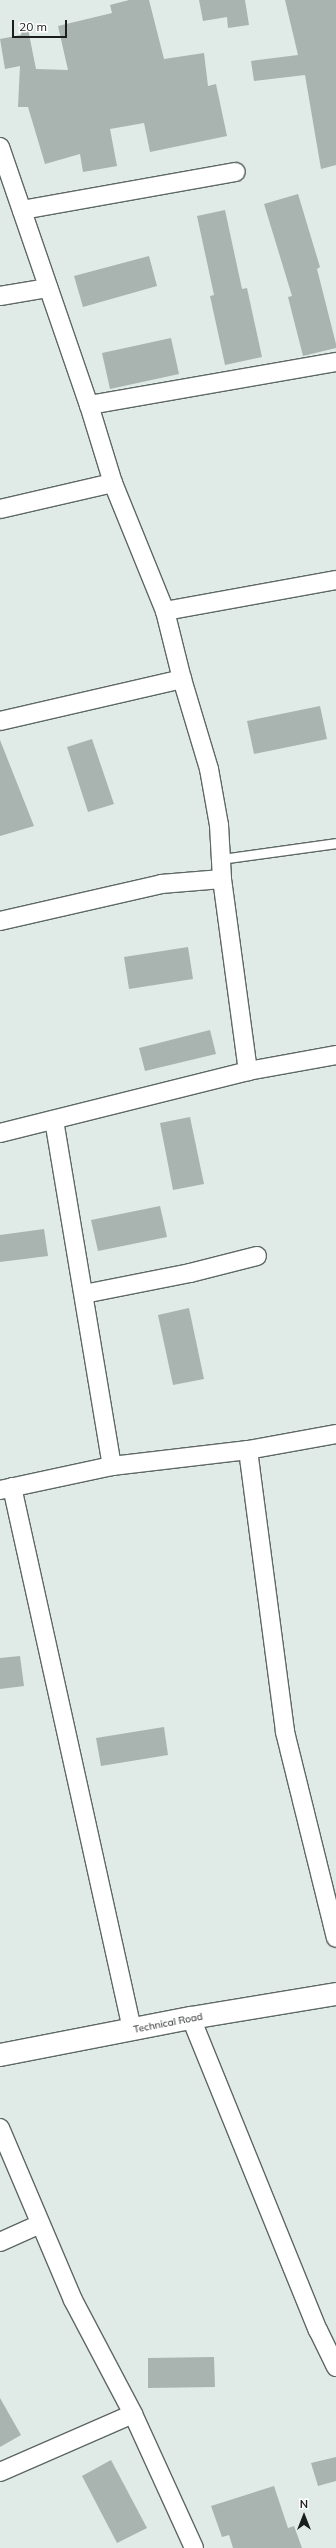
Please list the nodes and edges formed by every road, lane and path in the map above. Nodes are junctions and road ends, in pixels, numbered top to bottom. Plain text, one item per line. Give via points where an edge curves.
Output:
1 (0, 147) edge
2 (236, 172) dead end
3 (22, 210) junction
4 (48, 288) junction
5 (0, 296) edge
6 (336, 362) edge
7 (89, 405) junction
8 (113, 483) junction
9 (0, 509) edge
10 (336, 580) edge
11 (165, 611) junction
12 (182, 679) junction
13 (0, 721) edge
14 (336, 843) edge
15 (221, 859) junction
16 (222, 879) junction
17 (0, 921) edge
18 (336, 1055) edge
19 (248, 1070) junction
20 (54, 1120) junction
21 (0, 1132) edge
22 (257, 1256) dead end
23 (84, 1294) junction
24 (336, 1434) edge
25 (248, 1450) junction
26 (112, 1466) junction
27 (6, 1488) edge
28 (336, 1938) edge
29 (336, 1994) edge
30 (191, 2018) junction
31 (132, 2030) junction
32 (0, 2055) edge
33 (0, 2128) edge
34 (40, 2224) junction
35 (0, 2242) edge
36 (336, 2367) edge
37 (132, 2414) junction
38 (0, 2472) edge
39 (194, 2548) edge

1 - 3 street
2 - 3 street
3 - 4 street
4 - 5 street
4 - 7 street
6 - 7 street
7 - 8 street
8 - 9 street
8 - 11 street
10 - 11 street
11 - 12 street
12 - 13 street
12 - 15 street via 209,768 219,825
14 - 15 lane
15 - 16 street
16 - 17 street via 161,884
16 - 19 street
18 - 19 street
19 - 20 street
20 - 21 street
20 - 23 street
22 - 23 street via 190,1273
23 - 26 street
24 - 25 street
25 - 26 street
25 - 28 street via 285,1732
26 - 27 street
27 - 31 street
29 - 30 street, Technical Road
30 - 31 street, Technical Road
30 - 36 street via 318,2330
31 - 32 street, Technical Road
33 - 34 street
34 - 35 street
34 - 37 street via 73,2300
37 - 38 street
37 - 39 street

